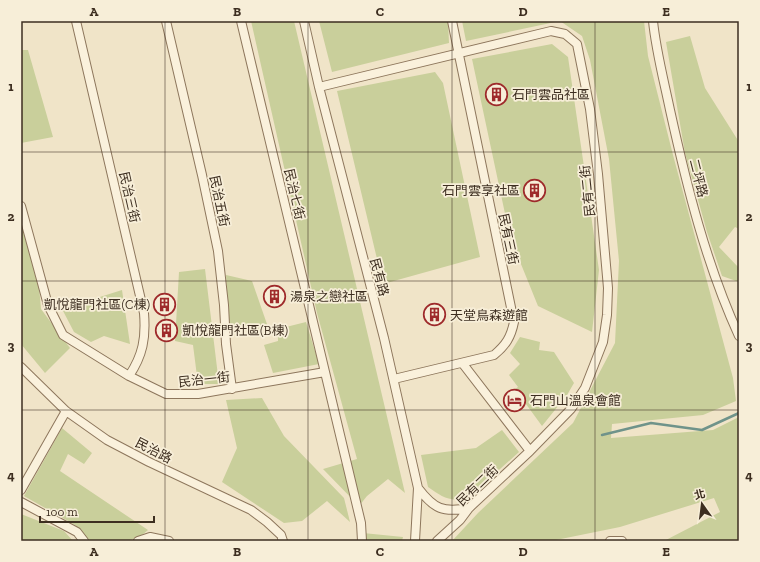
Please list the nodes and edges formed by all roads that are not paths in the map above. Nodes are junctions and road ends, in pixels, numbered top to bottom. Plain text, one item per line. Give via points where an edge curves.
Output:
1 (76, 21) edge
2 (166, 21) edge
3 (241, 21) edge
4 (304, 21) edge
5 (452, 21) edge
6 (653, 21) edge
7 (458, 53) junction
8 (318, 87) junction
9 (21, 206) edge
10 (739, 336) edge
11 (463, 364) junction
12 (21, 367) edge
13 (325, 372) junction
14 (129, 376) junction
15 (394, 379) junction
16 (232, 389) junction
17 (66, 411) junction
18 (530, 451) junction
19 (418, 488) junction
20 (21, 490) edge
21 (21, 502) edge
22 (469, 508) junction
23 (84, 541) edge
24 (138, 541) edge
25 (169, 541) edge
26 (283, 541) edge
27 (362, 541) edge
28 (415, 541) edge
29 (437, 541) edge
30 (610, 541) edge
31 (620, 541) edge

1 - 14 street, 民治三街 via 144,313 145,340
2 - 16 street, 民治五街 via 218,251
3 - 13 street, 民治七街
4 - 8 street, 民有路
5 - 7 street, 民有三街
6 - 10 street, 二坪路 via 692,203 708,256
7 - 8 street, 民有二街
7 - 11 street, 民有三街 via 514,322 511,337 494,355
7 - 18 street, 民有二街 via 551,31 565,34 577,44 590,109 608,288 603,342 585,388 574,404
8 - 15 street, 民有路
9 - 14 street, 民治一街 via 48,305 63,335
11 - 15 street, 民有三街
11 - 18 street
12 - 17 street, 民治路
13 - 16 street, 民治一街
13 - 27 street via 361,523
14 - 16 street, 民治一街 via 166,394 198,394
15 - 19 street, 民有路
17 - 20 street
17 - 26 street, 民治路 via 107,440 251,510 281,535
18 - 22 street, 民有二街
19 - 22 street via 430,503 440,509 455,511
19 - 28 street, 民有路
21 - 23 street via 77,532
22 - 29 street, 民有二街
24 - 25 street via 150,537
30 - 31 street

